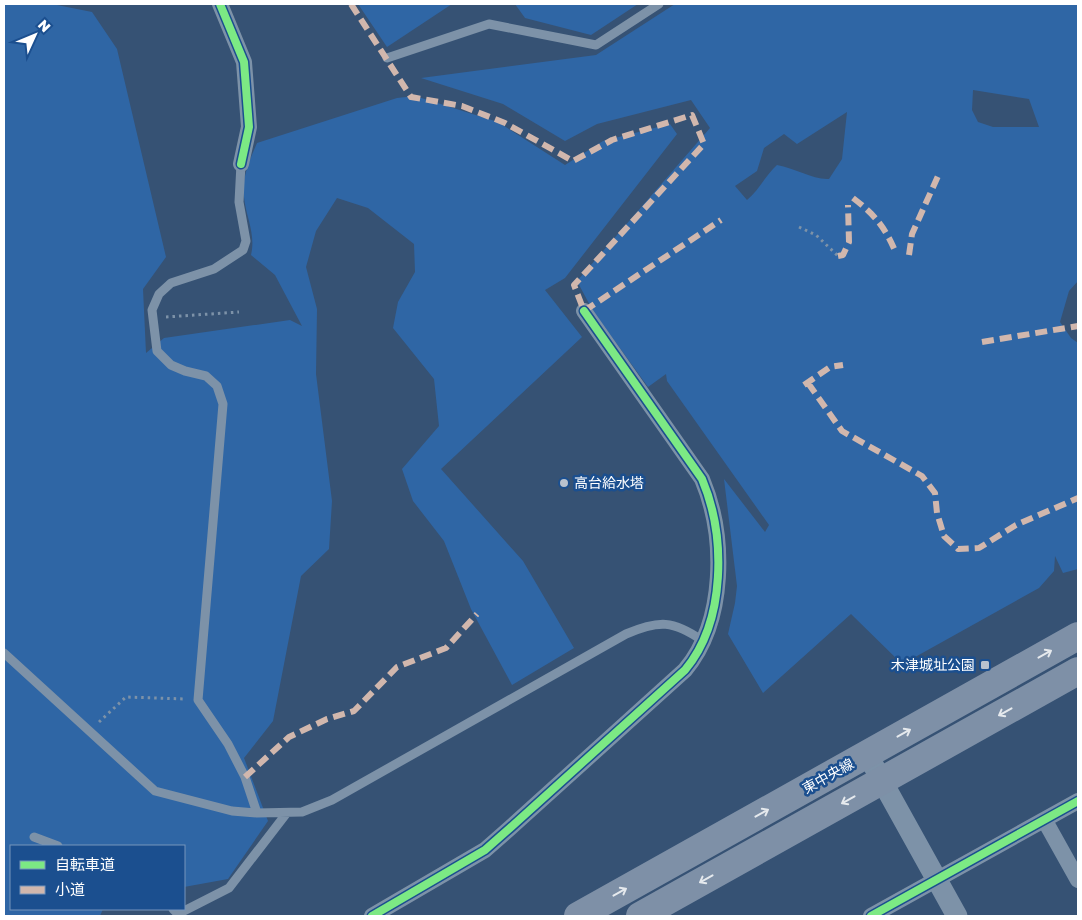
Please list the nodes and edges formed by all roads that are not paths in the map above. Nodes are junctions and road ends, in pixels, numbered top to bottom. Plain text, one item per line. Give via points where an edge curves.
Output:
1 (220, 4) edge
2 (659, 4) edge
3 (387, 58) dead end
4 (241, 164) joint
5 (584, 311) dead end
6 (1078, 636) edge
7 (703, 641) junction
8 (4, 653) edge
9 (1078, 671) edge
10 (867, 754) junction
11 (882, 781) junction
12 (1078, 801) edge
13 (257, 813) junction
14 (286, 814) junction
15 (1045, 821) junction
16 (34, 837) dead end
17 (55, 845) edge
18 (937, 880) junction
19 (1078, 880) edge
20 (174, 910) edge
21 (372, 916) edge
22 (578, 916) edge
23 (640, 916) edge
24 (871, 916) edge
25 (957, 916) edge

1 - 4 street via 244,62 249,127
2 - 3 lane via 596,45 489,24
4 - 13 lane via 238,202 246,241 243,250 214,269 171,283 158,294 152,310 157,352 171,365 206,376 217,386 223,404 198,700 228,744 245,777
5 - 7 street via 702,479 711,500 716,523 718,588 714,614
10 -> 6 highway, 東中央線
7 - 14 lane via 684,628 666,624 646,626 626,634 332,800 302,812
7 - 21 street via 685,670 485,850
8 - 13 lane via 155,791 232,812
9 -> 11 highway
10 - 11 street
22 -> 10 highway, 東中央線
11 - 18 street
11 -> 23 highway
12 - 15 street
13 - 14 lane
14 - 20 lane via 229,888 178,914
15 - 18 street
15 - 19 street
16 - 17 lane
18 - 24 street
18 - 25 street

